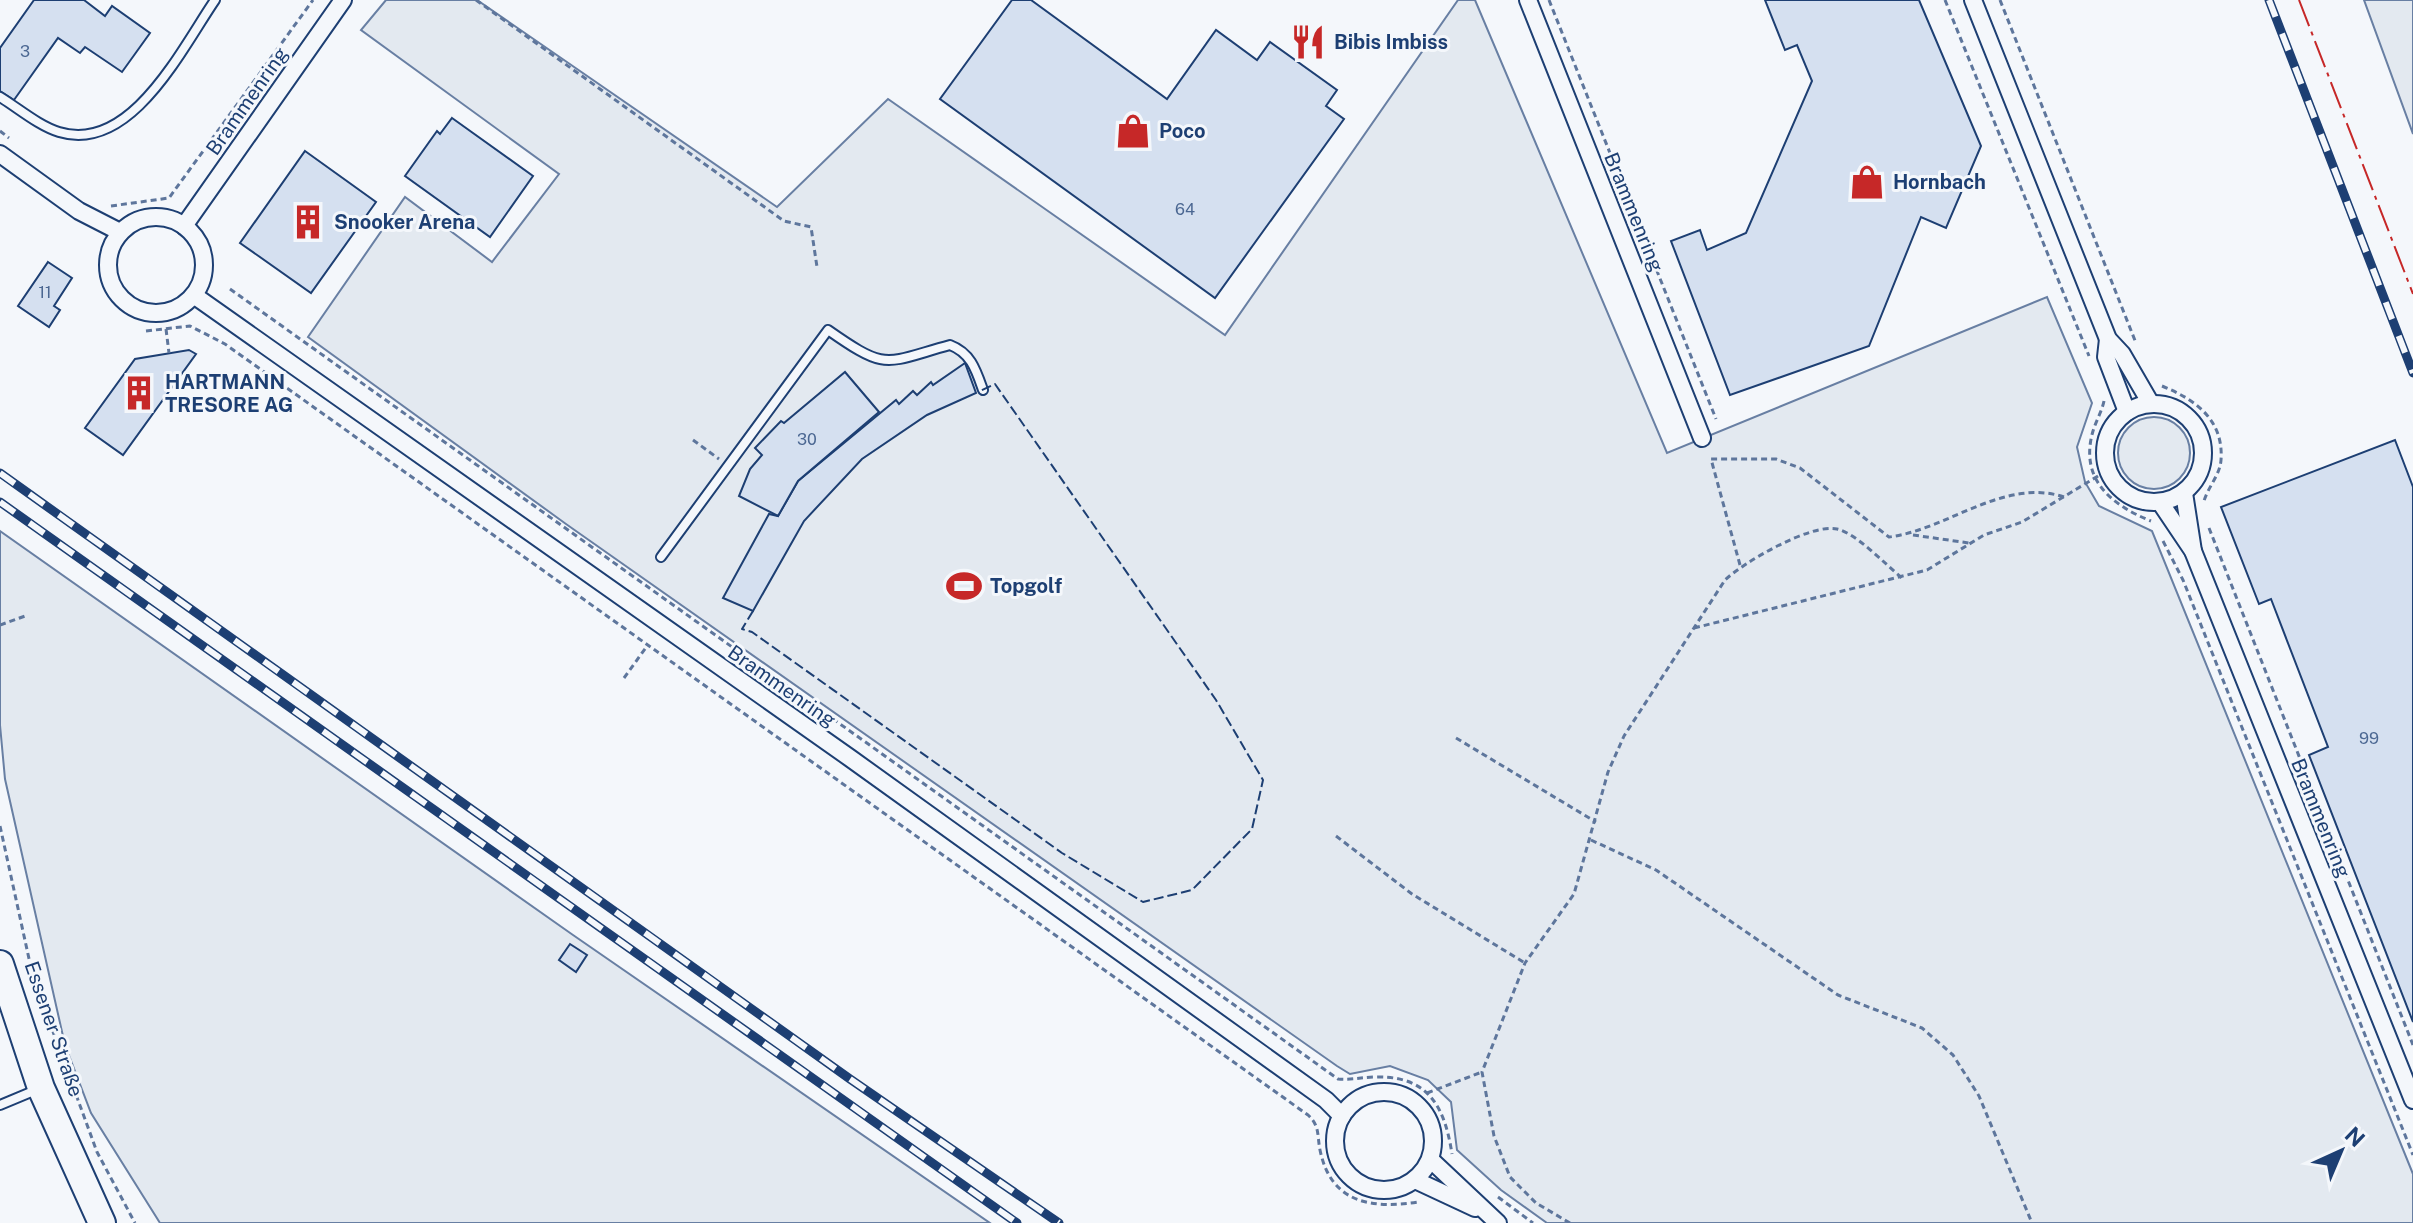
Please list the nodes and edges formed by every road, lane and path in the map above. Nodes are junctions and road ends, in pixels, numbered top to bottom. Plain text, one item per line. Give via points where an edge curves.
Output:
1 (215, 0) edge
2 (313, 0) edge
3 (343, 0) edge
4 (476, 0) edge
5 (1528, 0) edge
6 (1549, 0) edge
7 (1945, 0) edge
8 (1973, 0) edge
9 (2000, 0) edge
10 (0, 97) edge
11 (0, 131) edge
12 (15, 142) dead end
13 (0, 154) edge
14 (105, 206) dead end
15 (184, 226) junction
16 (120, 232) junction
17 (817, 267) dead end
18 (230, 289) dead end
19 (195, 296) junction
20 (166, 329) junction
21 (146, 331) dead end
22 (2108, 339) junction
23 (2137, 345) dead end
24 (169, 353) dead end
25 (2089, 359) dead end
26 (2155, 380) dead end
27 (983, 390) dead end
28 (2102, 394) dead end
29 (2151, 404) junction
30 (2127, 412) junction
31 (1716, 419) dead end
32 (1702, 438) dead end
33 (693, 440) dead end
34 (729, 466) junction
35 (2102, 474) junction
36 (2184, 493) junction
37 (2064, 497) junction
38 (2160, 502) junction
39 (2205, 513) dead end
40 (2208, 527) dead end
41 (1909, 534) junction
42 (1970, 544) junction
43 (2193, 551) junction
44 (661, 557) dead end
45 (1740, 566) junction
46 (1902, 578) junction
47 (28, 615) dead end
48 (0, 625) edge
49 (1694, 628) junction
50 (647, 646) junction
51 (624, 678) dead end
52 (1456, 738) dead end
53 (1596, 822) junction
54 (0, 826) edge
55 (1336, 836) dead end
56 (1591, 840) junction
57 (1525, 963) junction
58 (0, 964) edge
59 (2413, 1045) edge
60 (1482, 1072) junction
61 (41, 1088) junction
62 (1427, 1093) junction
63 (2413, 1100) edge
64 (0, 1105) edge
65 (1342, 1116) junction
66 (2413, 1155) edge
67 (1431, 1160) junction
68 (1457, 1166) dead end
69 (1415, 1180) junction
70 (1493, 1194) dead end
71 (1429, 1205) dead end
72 (1482, 1211) junction
73 (102, 1223) edge
74 (135, 1223) edge
75 (1498, 1223) edge
76 (1533, 1223) edge
77 (1570, 1223) edge
78 (2032, 1223) edge

1 - 10 lane via 143,103 122,122 100,132 60,132
2 - 14 path via 169,198
3 - 15 street, Brammenring
4 - 17 path via 784,221 811,227
5 - 32 street, Brammenring
6 - 31 path
7 - 25 path
8 - 22 street
9 - 23 path
11 - 12 path
13 - 16 street via 79,211
15 - 16 street via 146,218
15 - 19 street via 199,245 203,262
16 - 19 street via 109,251 108,270 122,300 155,313 176,309
18 - 62 path via 1338,1079 1402,1080
19 - 65 street, Brammenring via 863,767
20 - 21 path
20 - 24 path
20 - 50 path via 190,326 225,344
22 - 29 street
22 - 30 street via 2106,357
26 - 39 path via 2196,402 2216,431 2221,459 2204,498
27 - 34 lane via 962,349 950,345 917,357 876,360 828,330
28 - 35 path via 2091,442
29 - 30 street
29 - 36 street via 2181,412 2201,437 2200,467
30 - 35 street via 2107,438
33 - 34 path
34 - 44 lane
35 - 37 path
35 - 38 street via 2129,495
35 - 66 path via 2119,508 2152,522 2183,580
36 - 38 street
36 - 43 street, Brammenring
37 - 41 path via 2044,490 2023,493
37 - 42 path
38 - 43 street, Brammenring
40 - 59 path
41 - 42 path
41 - 45 path via 1889,537 1800,468 1776,459 1711,459
42 - 46 path via 1927,570
43 - 63 street, Brammenring
45 - 46 path via 1818,529 1838,529
45 - 49 path
46 - 49 path
47 - 48 path
49 - 53 path via 1624,736 1608,772
50 - 51 path
50 - 71 path via 1308,1115 1317,1124 1327,1172 1340,1190 1375,1206
52 - 53 path
53 - 56 path
54 - 74 path, Essener Straße via 33,977 97,1152
55 - 57 path via 1412,894
56 - 57 path via 1574,894
56 - 78 path via 1656,870 1838,995 1922,1028 1953,1055 1979,1096
57 - 60 path
58 - 61 main road, Essener Straße
60 - 62 path
60 - 77 path via 1494,1136 1510,1177 1536,1203
61 - 64 lane
61 - 73 main road, Essener Straße
62 - 68 path via 1443,1112
65 - 67 street via 1371,1094 1408,1098 1429,1120 1434,1137
65 - 69 street via 1334,1144 1348,1175 1379,1190 1398,1189
67 - 69 street
67 - 72 street
69 - 72 street
70 - 76 path
72 - 75 street

